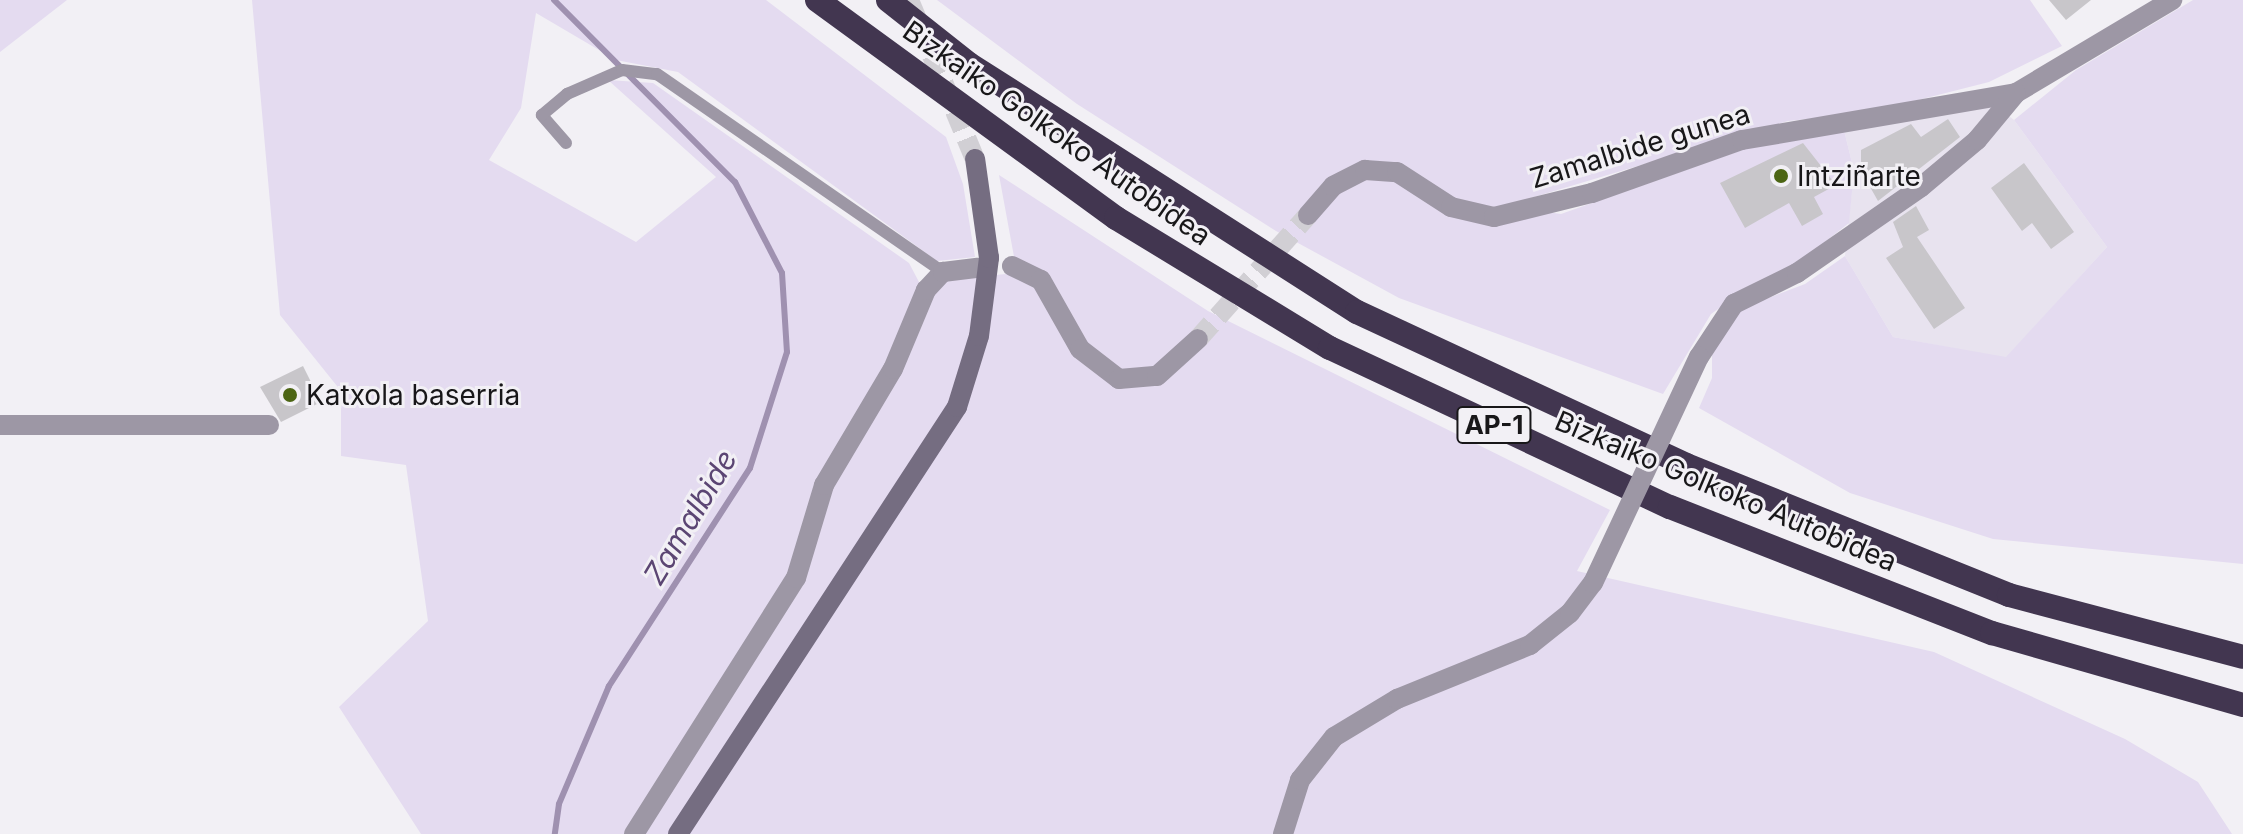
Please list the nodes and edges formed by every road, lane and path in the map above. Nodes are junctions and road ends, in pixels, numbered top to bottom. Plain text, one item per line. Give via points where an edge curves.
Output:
1 (817, 0) edge
2 (888, 0) edge
3 (2172, 0) edge
4 (2016, 93) junction
5 (566, 143) dead end
6 (975, 159) tunnel mouth
7 (1308, 215) tunnel mouth
8 (1012, 266) dead end
9 (978, 268) dead end
10 (943, 272) junction
11 (1198, 339) tunnel mouth
12 (0, 425) edge
13 (269, 425) dead end
14 (2243, 657) edge
15 (2243, 705) edge
16 (634, 834) edge
17 (678, 834) edge
18 (1283, 834) edge

1 - 15 highway, Bizkaiko Golkoko Autobidea / AP-1 via 1116,218 1330,348 1670,507 1992,633
2 - 14 highway, Bizkaiko Golkoko Autobidea / AP-1 via 969,64 1357,312 1686,465 2009,595
3 - 4 street, Zamalbide gunea
4 - 7 street, Zamalbide gunea via 1742,140 1592,193 1494,217 1451,207 1397,172 1365,170 1333,186
4 - 18 street, Zamalbide gunea, bridge via 1977,140 1921,187 1797,273 1734,304 1699,357 1593,583 1570,613 1530,645 1397,699 1334,737 1300,780
5 - 10 lane via 542,115 567,94 622,70 657,74
6 - 17 main road via 987,211 987,286 957,407
8 - 11 street via 1041,280 1085,356 1119,379 1157,376
9 - 10 street
10 - 16 street via 926,290 893,369 824,485 796,578
12 - 13 street

